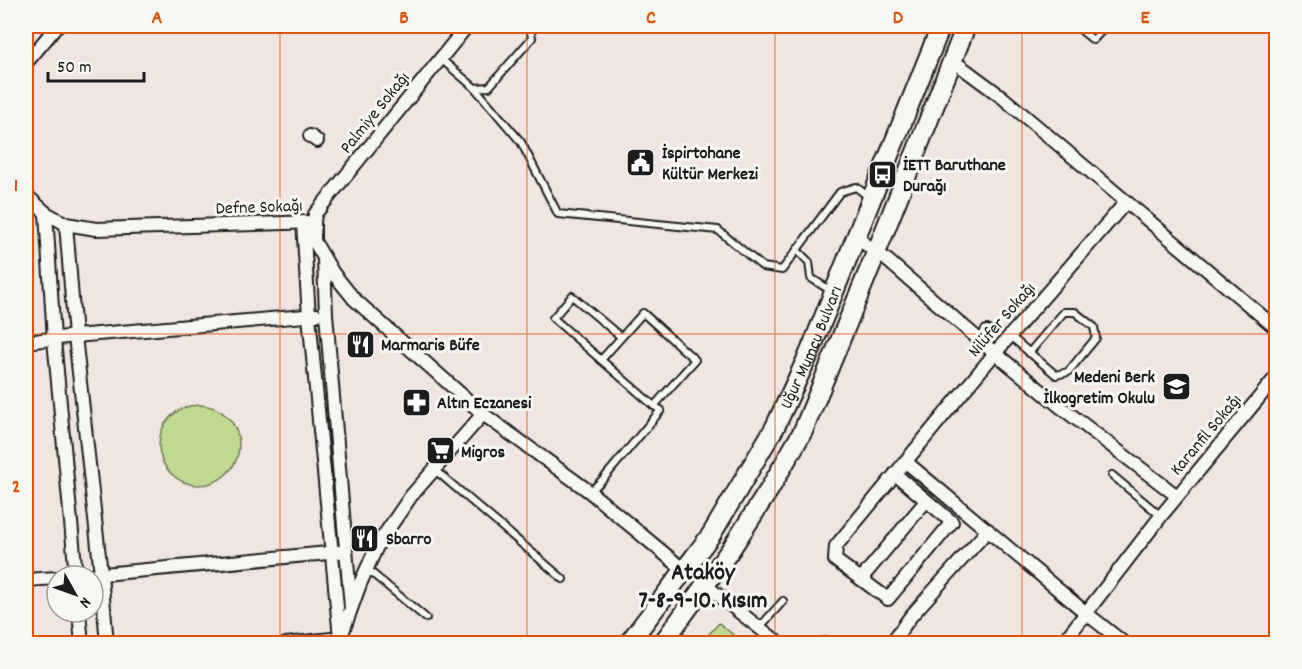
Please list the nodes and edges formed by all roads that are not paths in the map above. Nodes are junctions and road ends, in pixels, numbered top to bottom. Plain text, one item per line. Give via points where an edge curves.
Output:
1 (57, 26) edge
2 (467, 26) edge
3 (529, 26) edge
4 (941, 26) edge
5 (966, 26) edge
6 (1076, 26) edge
7 (1106, 26) edge
8 (440, 58) junction
9 (952, 60) junction
10 (26, 63) edge
11 (475, 87) junction
12 (26, 195) edge
13 (872, 199) junction
14 (1126, 202) junction
15 (46, 213) junction
16 (309, 222) junction
17 (66, 224) junction
18 (856, 237) junction
19 (797, 250) junction
20 (876, 253) junction
21 (324, 258) junction
22 (825, 287) dead end
23 (326, 314) junction
24 (309, 316) junction
25 (1276, 328) edge
26 (75, 336) junction
27 (1010, 336) junction
28 (621, 337) junction
29 (54, 339) junction
30 (26, 342) edge
31 (995, 353) junction
32 (1029, 353) junction
33 (601, 360) junction
34 (1276, 376) edge
35 (654, 406) junction
36 (483, 414) junction
37 (906, 462) junction
38 (434, 469) junction
39 (896, 474) junction
40 (1112, 474) dead end
41 (590, 492) junction
42 (1177, 496) junction
43 (927, 501) junction
44 (1161, 516) junction
45 (988, 530) junction
46 (346, 552) junction
47 (331, 553) junction
48 (75, 564) edge
49 (100, 564) edge
50 (367, 569) junction
51 (684, 570) junction
52 (105, 574) edge
53 (45, 579) edge
54 (563, 579) dead end
55 (861, 579) junction
56 (26, 580) edge
57 (705, 585) junction
58 (783, 601) dead end
59 (351, 608) junction
60 (1086, 613) junction
61 (426, 618) dead end
62 (105, 621) edge
63 (80, 624) edge
64 (760, 627) junction
65 (339, 641) edge
66 (82, 644) edge
67 (107, 644) edge
68 (286, 644) edge
69 (628, 644) edge
70 (662, 644) edge
71 (780, 644) edge
72 (891, 644) edge
73 (1062, 644) edge
74 (1125, 644) edge

1 - 10 street
2 - 8 street, Palmiye Sokağı
3 - 11 lane via 532,38 489,87
4 - 13 main road, Uğur Mumcu Bulvarı
5 - 9 main road, Uğur Mumcu Bulvarı
6 - 7 lane via 1093,40
8 - 11 lane
8 - 16 street, Palmiye Sokağı
9 - 14 street
9 - 20 main road, Uğur Mumcu Bulvarı
11 - 19 lane via 521,142 558,214 718,230 763,267 782,270
12 - 15 street, Defne Sokağı
13 - 18 main road, Uğur Mumcu Bulvarı
13 - 19 lane via 856,187 840,192
14 - 25 street
14 - 27 street, Nilüfer Sokağı
15 - 17 street, Defne Sokağı
15 - 29 street
16 - 17 street, Defne Sokağı via 96,229
16 - 21 street, Defne Sokağı
16 - 24 street
17 - 26 street
18 - 20 street
18 - 51 main road, Uğur Mumcu Bulvarı via 775,427 711,535
19 - 22 lane via 809,262 811,278
20 - 31 street via 986,338
20 - 57 main road, Uğur Mumcu Bulvarı via 803,431
21 - 23 street
21 - 36 street, Defne Sokağı via 354,299
23 - 24 street
23 - 46 street
24 - 26 street
24 - 47 street
26 - 29 street
26 - 49 street
27 - 31 street, Nilüfer Sokağı
27 - 32 lane
28 - 33 lane
28 - 33 lane via 572,296 565,303 553,318
28 - 35 lane via 643,313 695,360
29 - 30 street
29 - 48 street
31 - 37 street, Nilüfer Sokağı
31 - 42 street
32 - 32 lane via 1064,312 1075,312 1094,327 1096,338 1068,372 1056,375
33 - 35 lane
34 - 42 street, Karanfil Sokağı
35 - 41 lane via 661,410
36 - 38 street
36 - 41 street, Defne Sokağı
37 - 39 street, Nilüfer Sokağı
37 - 45 street
38 - 50 street via 378,544
38 - 54 lane
39 - 43 street
39 - 55 street, Nilüfer Sokağı via 836,546 835,560
40 - 44 lane
41 - 51 street, Defne Sokağı
42 - 44 street, Karanfil Sokağı
43 - 55 street
43 - 55 street via 952,522 888,599
44 - 60 street, Karanfil Sokağı
45 - 60 street
45 - 72 street
46 - 47 street
46 - 59 street
47 - 52 street
47 - 65 street
50 - 59 street
50 - 61 lane
51 - 57 main road
51 - 69 main road, Uğur Mumcu Bulvarı
53 - 56 street
57 - 64 street
57 - 70 main road, Uğur Mumcu Bulvarı
58 - 64 lane
59 - 65 street
60 - 73 street, Karanfil Sokağı
60 - 74 street
62 - 67 street
63 - 66 street
64 - 71 street
65 - 68 street

